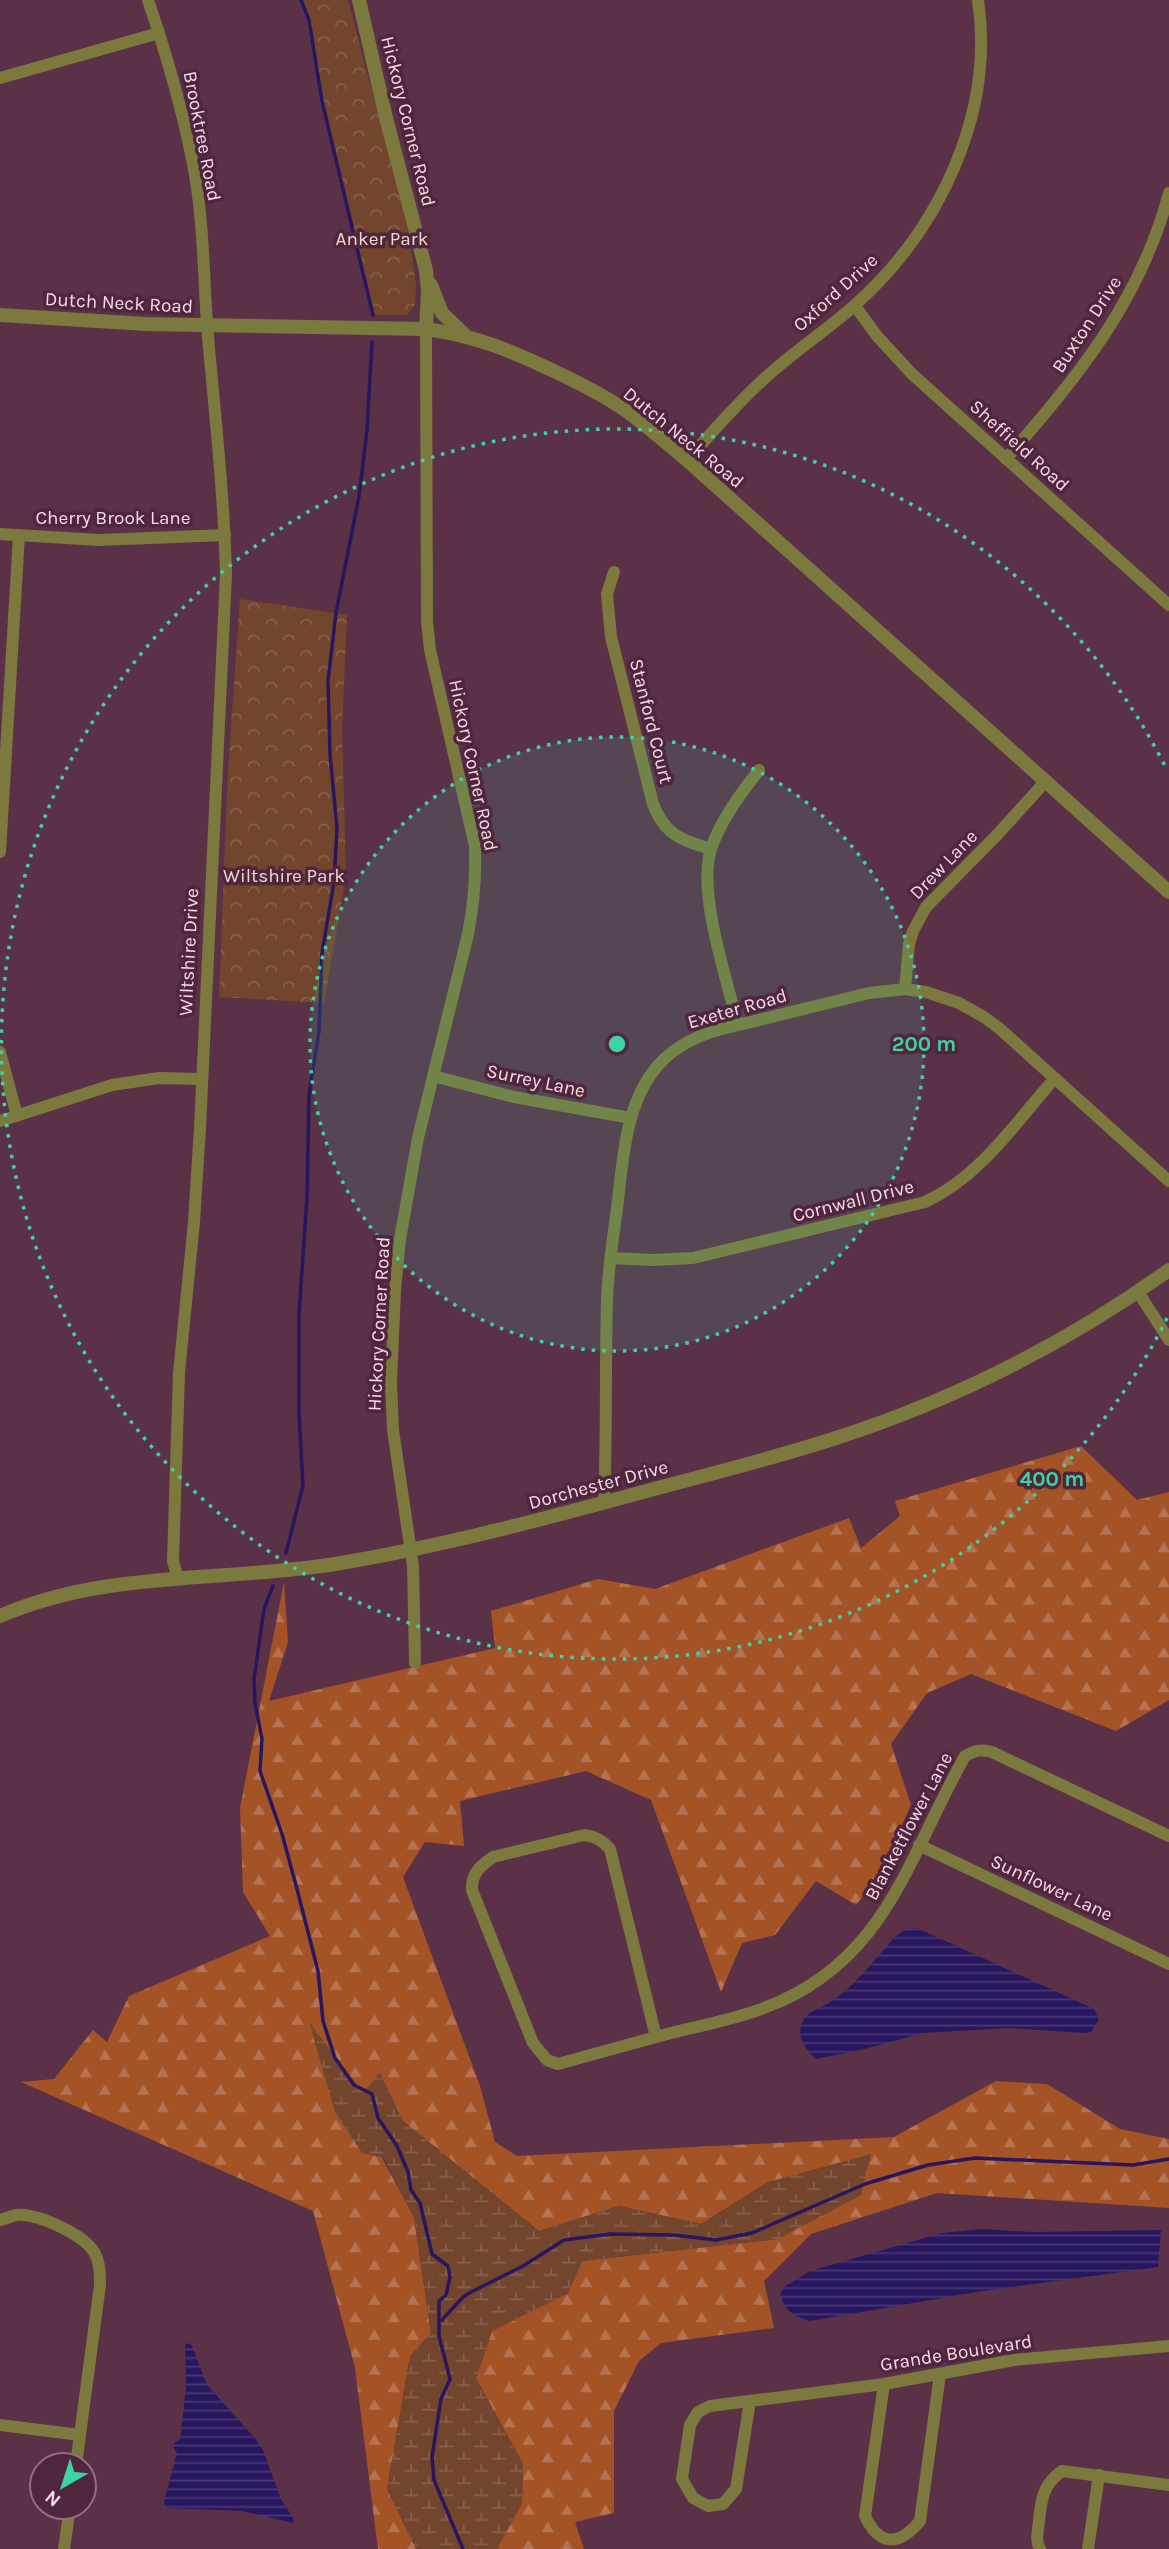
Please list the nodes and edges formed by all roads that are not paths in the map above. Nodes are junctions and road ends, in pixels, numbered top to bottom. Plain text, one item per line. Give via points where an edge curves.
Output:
1 (148, 0) edge
2 (359, 0) edge
3 (978, 0) edge
4 (159, 33) junction
5 (0, 78) edge
6 (1169, 193) edge
7 (426, 270) junction
8 (855, 306) junction
9 (0, 315) edge
10 (208, 325) junction
11 (426, 329) junction
12 (468, 336) junction
13 (1006, 459) junction
14 (687, 460) junction
15 (0, 534) edge
16 (19, 535) junction
17 (225, 535) junction
18 (614, 572) dead end
19 (1167, 599) edge
20 (759, 770) dead end
21 (1045, 782) junction
22 (711, 849) junction
23 (0, 852) edge
24 (1169, 892) edge
25 (905, 989) junction
26 (738, 1025) junction
27 (0, 1052) edge
28 (433, 1076) junction
29 (1055, 1078) junction
30 (201, 1079) junction
31 (17, 1116) junction
32 (631, 1118) junction
33 (0, 1121) edge
34 (1169, 1181) edge
35 (611, 1258) junction
36 (1169, 1270) edge
37 (1138, 1292) junction
38 (1169, 1340) edge
39 (604, 1503) junction
40 (411, 1551) junction
41 (178, 1579) junction
42 (0, 1616) edge
43 (415, 1663) dead end
44 (1169, 1836) edge
45 (919, 1845) junction
46 (1169, 1964) edge
47 (656, 2037) junction
48 (0, 2220) edge
49 (1169, 2347) edge
50 (940, 2374) junction
51 (884, 2384) junction
52 (750, 2401) junction
53 (0, 2425) edge
54 (80, 2435) junction
55 (78, 2451) edge
56 (1100, 2474) junction
57 (1169, 2485) edge
58 (68, 2521) edge
59 (64, 2549) edge
60 (1040, 2549) edge
61 (1088, 2549) edge

1 - 4 street, Brooktree Road
2 - 7 street, Hickory Corner Road
3 - 8 street, Oxford Drive via 979,76 958,160 919,234
4 - 5 street
4 - 10 street, Brooktree Road via 193,165
6 - 13 street, Buxton Drive via 1140,273 1106,336 1066,391
7 - 11 street, Hickory Corner Road
7 - 12 street via 443,313
8 - 13 street, Sheffield Road via 912,374
8 - 14 street, Oxford Drive via 765,377
9 - 10 street, Dutch Neck Road
10 - 11 street, Dutch Neck Road
10 - 17 street, Wiltshire Drive
11 - 12 street, Dutch Neck Road
11 - 28 street, Hickory Corner Road via 427,621 475,846 476,870 468,934
12 - 14 street, Dutch Neck Road via 497,345 601,395
13 - 19 street, Sheffield Road
14 - 21 street, Dutch Neck Road
15 - 16 street, Cherry Brook Lane
16 - 17 street, Cherry Brook Lane via 99,540
16 - 23 street
17 - 30 street, Wiltshire Drive
18 - 22 street, Stanford Court via 607,594 611,637 653,804 677,837
20 - 22 street
21 - 24 street, Dutch Neck Road
21 - 25 street, Drew Lane via 926,907 909,944
22 - 26 street via 708,900
25 - 26 street, Exeter Road via 869,993
25 - 29 street, Exeter Road via 937,995 973,1010
26 - 32 street, Exeter Road via 703,1034 662,1060 641,1090
27 - 31 street
28 - 32 street, Surrey Lane via 514,1097
28 - 40 street, Hickory Corner Road via 400,1240 391,1383 396,1460
29 - 34 street, Exeter Road
29 - 35 street, Cornwall Drive via 971,1173 925,1202 693,1258
30 - 31 street via 119,1083
30 - 41 street, Wiltshire Drive via 178,1407 173,1561
31 - 33 street
32 - 35 street, Exeter Road
35 - 39 street, Exeter Road
36 - 37 street, Dorchester Drive
37 - 38 street
37 - 39 street, Dorchester Drive via 1027,1358 911,1411 831,1440
39 - 40 street, Dorchester Drive
40 - 41 street, Dorchester Drive via 328,1565
40 - 43 street, Hickory Corner Road
41 - 42 street, Dorchester Drive via 73,1592
44 - 45 street, Blanketflower Lane via 981,1749 965,1756
45 - 46 street, Sunflower Lane
45 - 47 street, Blanketflower Lane via 880,1919 845,1959 810,1986 764,2008
47 - 47 street, Blanketflower Lane via 558,2064 547,2060 533,2043 472,1890 482,1865 492,1857 584,1835 603,1841 610,1849
48 - 54 street via 34,2217 84,2240 94,2253 100,2285
49 - 50 street, Grande Boulevard via 1014,2360
50 - 51 street, Grande Boulevard
50 - 51 street via 920,2521 897,2540 877,2532 865,2516
51 - 52 street, Grande Boulevard
52 - 52 street, Grande Boulevard via 710,2406 692,2419 682,2479 698,2502 715,2506 736,2489
53 - 54 street
54 - 55 street
56 - 57 street
56 - 60 street via 1062,2471 1050,2481 1041,2499
56 - 61 street
58 - 59 street

